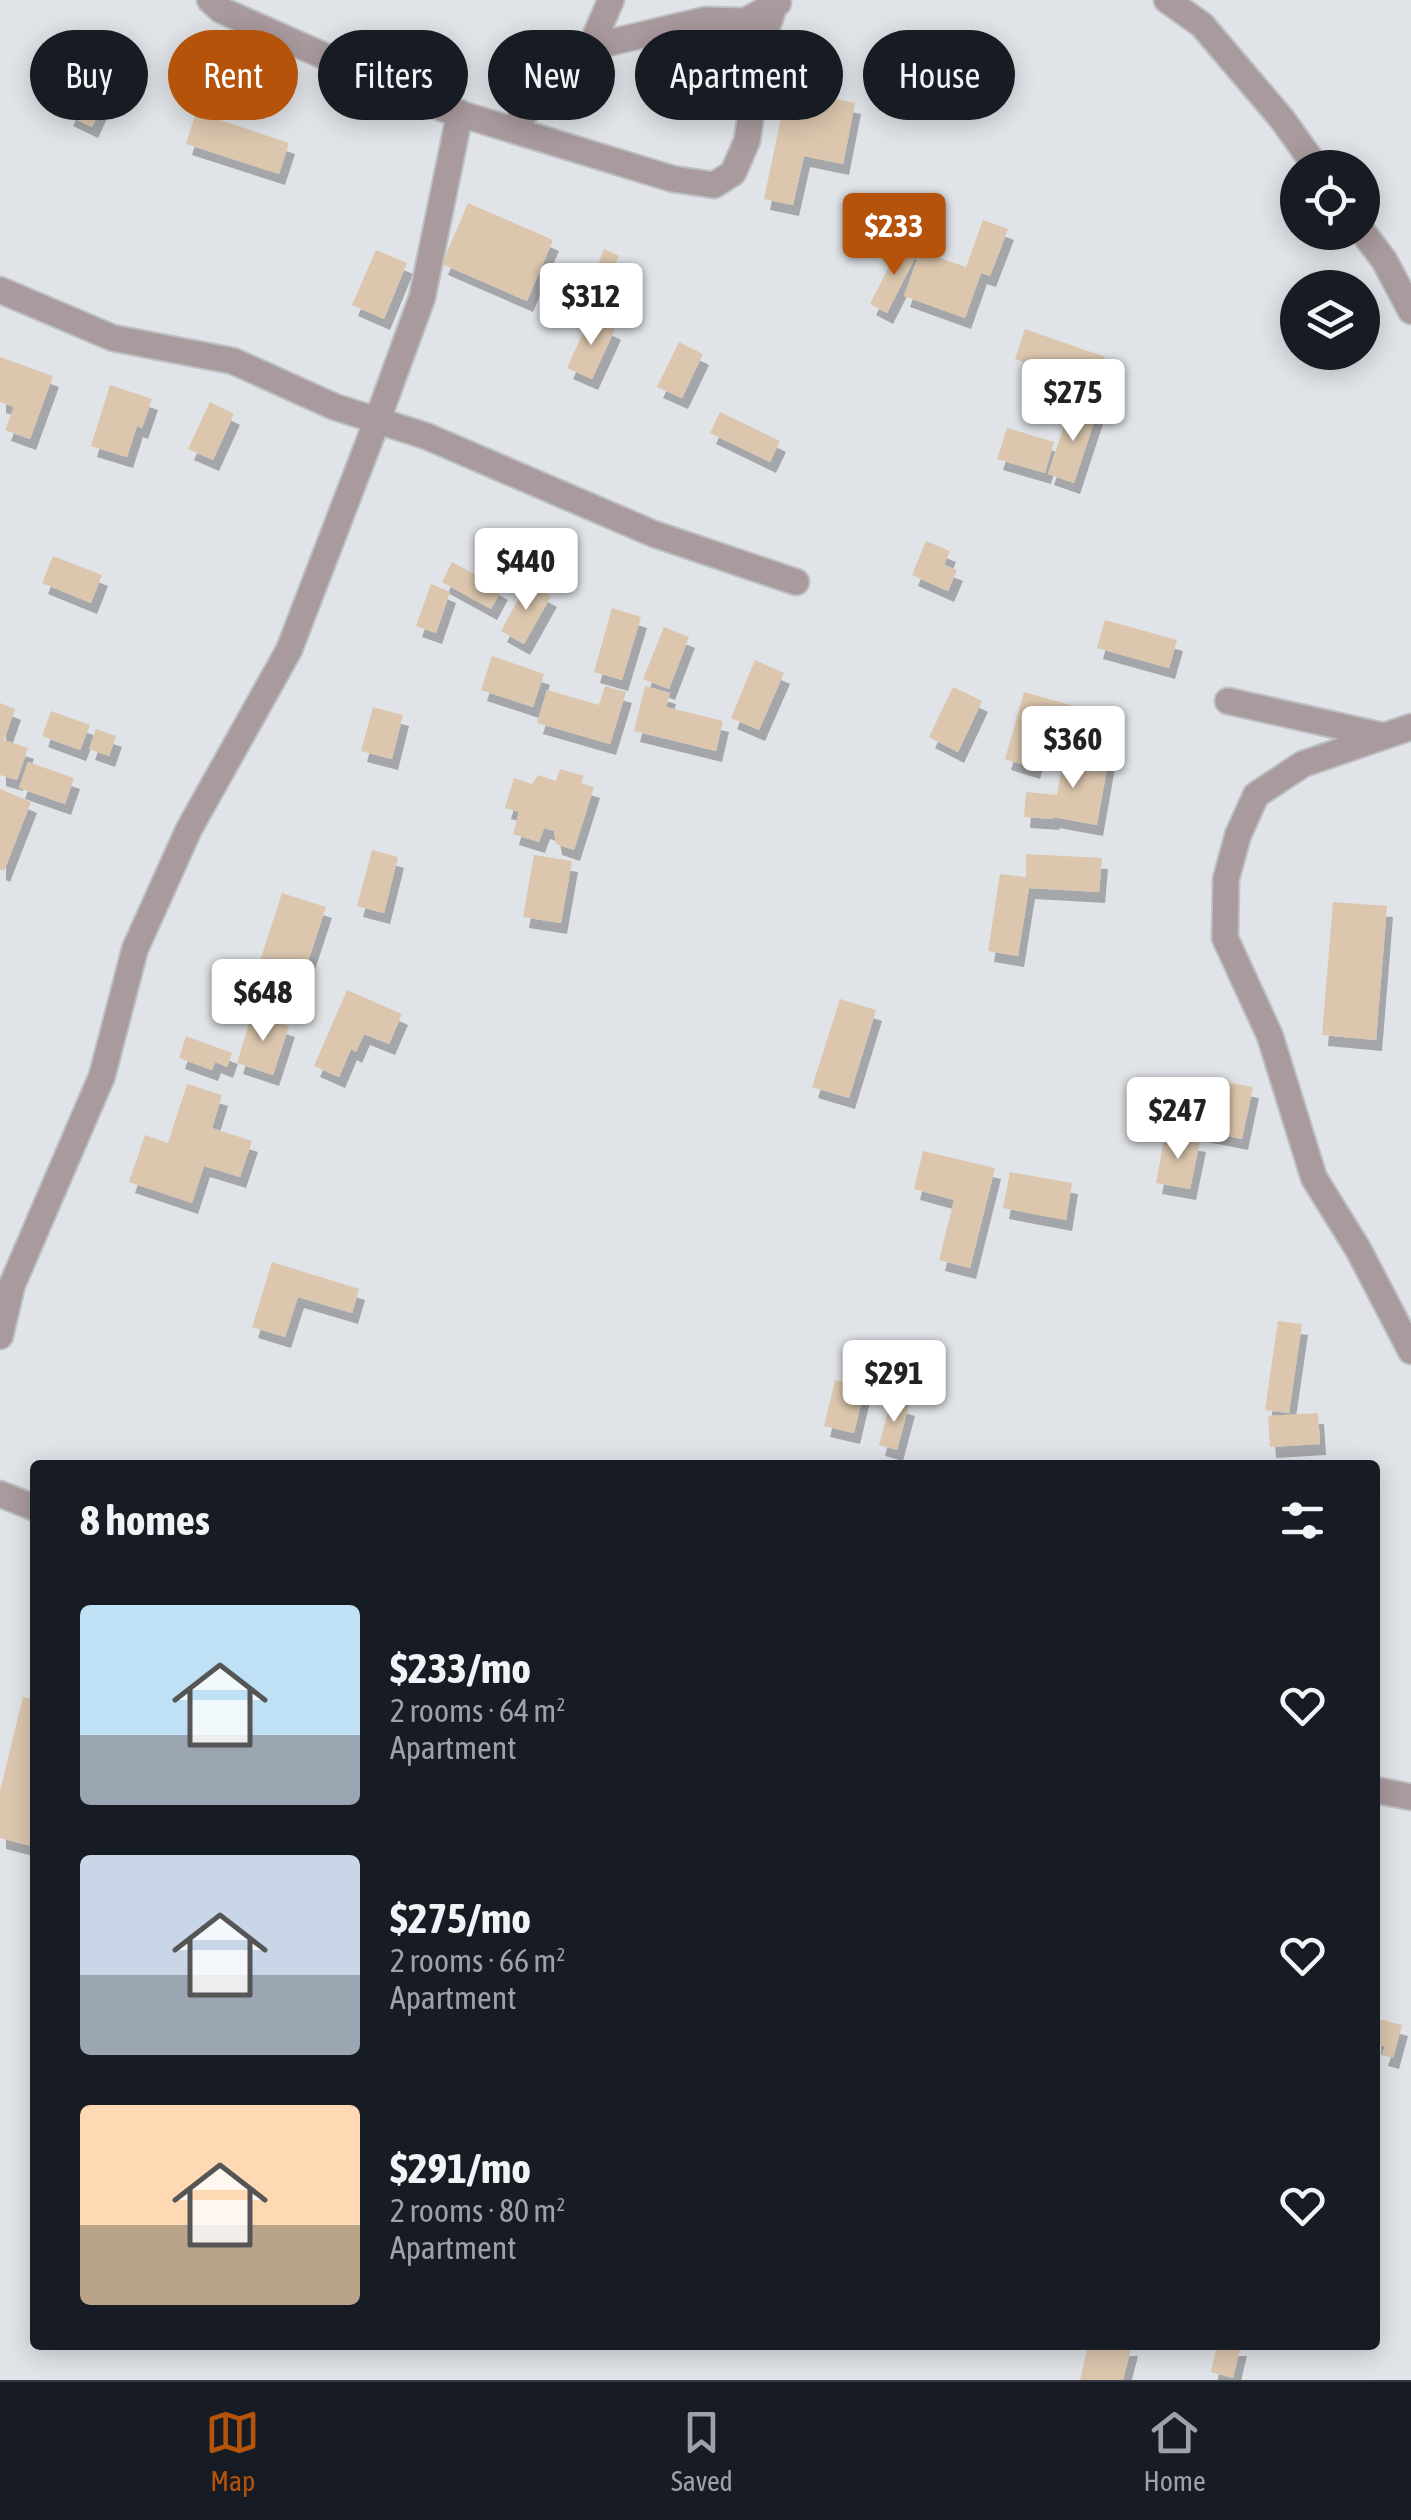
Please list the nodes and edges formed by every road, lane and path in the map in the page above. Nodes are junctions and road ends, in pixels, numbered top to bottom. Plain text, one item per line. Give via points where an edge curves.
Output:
1 (210, 0) edge
2 (611, 0) edge
3 (1167, 0) edge
4 (778, 2) edge
5 (598, 30) edge
6 (615, 41) edge
7 (318, 53) edge
8 (468, 116) edge
9 (459, 120) edge
10 (520, 120) edge
11 (512, 130) junction
12 (1304, 150) edge
13 (1376, 250) edge
14 (0, 290) edge
15 (1411, 312) edge
16 (377, 421) junction
17 (796, 582) dead end
18 (1228, 701) dead end
19 (1411, 726) edge
20 (1383, 736) junction
21 (0, 1336) edge
22 (1411, 1350) edge
23 (0, 1494) edge
24 (30, 1506) edge
25 (1380, 1791) edge
26 (1411, 1796) edge

1 - 7 street
2 - 5 street
3 - 12 street via 1202,25
4 - 6 street via 745,21 705,20
4 - 11 street via 762,42 747,140 733,173 714,185
8 - 11 street
9 - 16 street via 422,298
10 - 11 street
13 - 15 street
14 - 16 street via 113,338 232,361
16 - 17 street via 654,534
16 - 21 street via 289,650 189,829 136,949 102,1076 12,1285
18 - 20 street
19 - 20 street
20 - 22 street via 1302,764 1256,795 1226,879 1225,938 1270,1036 1314,1178
23 - 24 street
25 - 26 street

